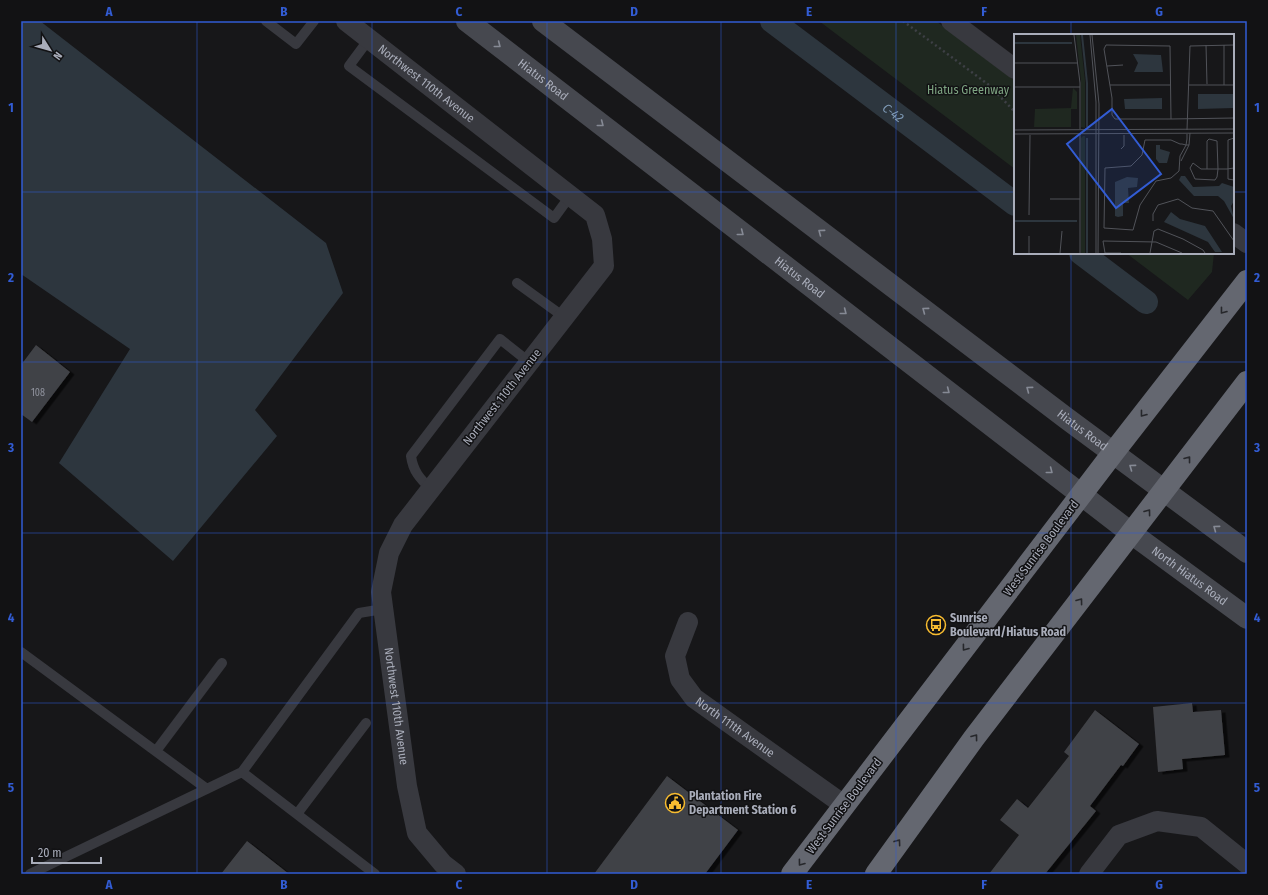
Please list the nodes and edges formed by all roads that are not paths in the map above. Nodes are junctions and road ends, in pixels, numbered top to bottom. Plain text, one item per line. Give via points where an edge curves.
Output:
1 (266, 21) edge
2 (314, 21) edge
3 (346, 21) edge
4 (467, 21) edge
5 (543, 21) edge
6 (951, 21) edge
7 (369, 39) junction
8 (1014, 68) edge
9 (570, 196) junction
10 (1234, 234) edge
11 (1247, 243) edge
12 (1247, 280) edge
13 (517, 283) dead end
14 (564, 317) junction
15 (529, 362) junction
16 (1247, 382) edge
17 (1113, 453) junction
18 (430, 489) junction
19 (1164, 490) junction
20 (1082, 495) junction
21 (1131, 533) junction
22 (1247, 552) edge
23 (383, 609) junction
24 (1247, 618) edge
25 (688, 622) dead end
26 (21, 652) edge
27 (222, 663) dead end
28 (366, 723) dead end
29 (156, 751) junction
30 (242, 772) junction
31 (208, 789) junction
32 (844, 805) junction
33 (297, 814) junction
34 (1247, 864) edge
35 (30, 874) edge
36 (375, 874) edge
37 (456, 874) edge
38 (792, 874) edge
39 (876, 874) edge
40 (1089, 874) edge

1 - 2 lane via 296,44
3 - 7 street, Northwest 110th Avenue
4 -> 20 main road, Hiatus Road
17 -> 5 main road, Hiatus Road
6 - 8 street
7 - 9 street, Northwest 110th Avenue
7 - 9 lane via 349,66 554,218
9 - 14 street, Northwest 110th Avenue via 595,214 602,239 604,266
10 - 11 street
12 -> 17 highway, West Sunrise Boulevard
13 - 14 lane
14 - 15 street, Northwest 110th Avenue
15 - 18 street, Northwest 110th Avenue
15 - 18 lane via 500,340 411,456 416,473
19 -> 16 highway
19 -> 17 main road, Hiatus Road
17 - 20 highway, West Sunrise Boulevard
18 - 23 street, Northwest 110th Avenue via 402,525 389,553 381,592
21 -> 19 highway
22 -> 19 main road
20 - 21 main road, Hiatus Road
20 -> 32 highway, West Sunrise Boulevard
21 - 24 main road, North Hiatus Road
39 -> 21 highway via 974,738
23 - 30 lane via 359,613
23 - 37 street, Northwest 110th Avenue via 417,833 443,864
25 - 32 street, North 111th Avenue via 675,656 680,679 694,698
26 - 29 lane
27 - 29 lane
28 - 33 lane
29 - 31 lane
30 - 31 lane
30 - 33 lane
31 - 35 lane
32 -> 38 highway, West Sunrise Boulevard
33 - 36 lane
34 - 40 street via 1201,827 1158,821 1119,835

